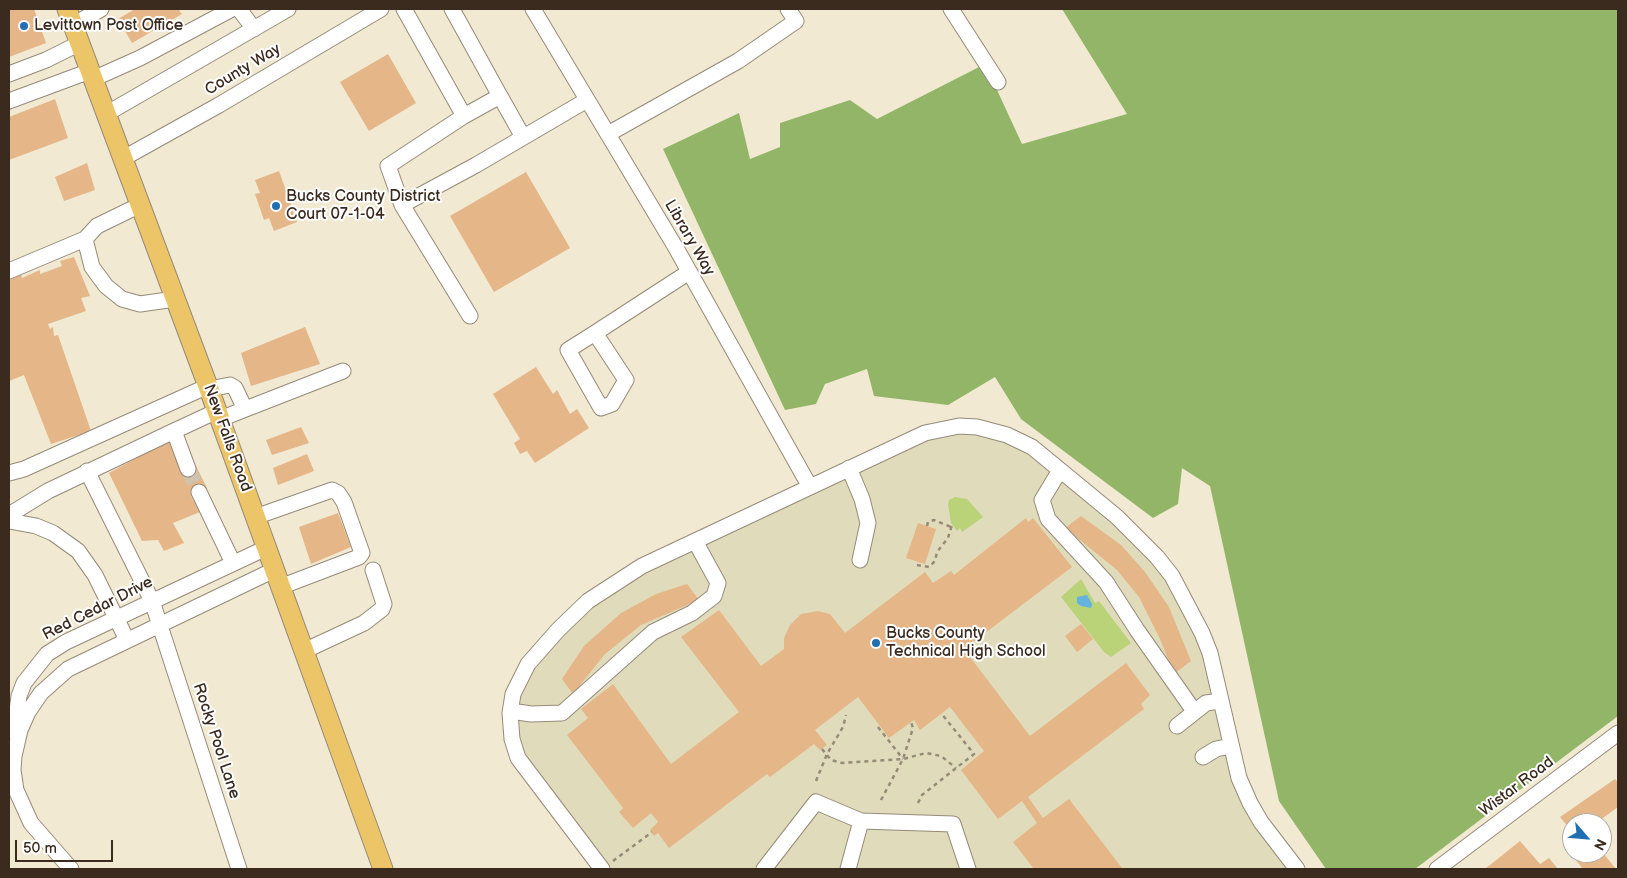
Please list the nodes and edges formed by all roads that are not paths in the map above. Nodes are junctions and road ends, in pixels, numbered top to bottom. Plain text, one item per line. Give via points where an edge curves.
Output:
1 (101, 9) edge
2 (232, 9) edge
3 (239, 9) edge
4 (288, 9) edge
5 (381, 9) edge
6 (404, 9) edge
7 (452, 9) edge
8 (533, 9) edge
9 (788, 9) edge
10 (951, 9) edge
11 (70, 17) edge
12 (254, 29) junction
13 (80, 43) junction
14 (9, 74) edge
15 (91, 75) junction
16 (998, 82) dead end
17 (500, 96) junction
18 (587, 100) junction
19 (9, 101) edge
20 (106, 114) junction
21 (464, 116) junction
22 (608, 134) junction
23 (523, 138) junction
24 (122, 159) junction
25 (140, 205) junction
26 (402, 205) junction
27 (85, 239) junction
28 (9, 271) edge
29 (689, 272) junction
30 (175, 299) junction
31 (470, 316) dead end
32 (595, 334) junction
33 (343, 371) dead end
34 (209, 387) junction
35 (245, 409) junction
36 (219, 415) junction
37 (174, 431) junction
38 (849, 468) junction
39 (188, 469) tunnel mouth
40 (1060, 470) junction
41 (87, 472) junction
42 (9, 474) edge
43 (810, 487) junction
44 (199, 492) tunnel mouth
45 (9, 515) edge
46 (255, 517) junction
47 (9, 521) edge
48 (695, 541) junction
49 (266, 548) junction
50 (860, 560) dead end
51 (233, 563) junction
52 (373, 570) dead end
53 (277, 578) junction
54 (152, 601) junction
55 (117, 618) junction
56 (160, 624) junction
57 (127, 640) junction
58 (304, 651) junction
59 (1220, 701) junction
60 (511, 711) junction
61 (1194, 711) junction
62 (1177, 726) dead end
63 (1618, 733) edge
64 (1231, 746) junction
65 (14, 756) junction
66 (1203, 757) dead end
67 (861, 822) junction
68 (1451, 864) edge
69 (607, 865) edge
70 (72, 869) edge
71 (239, 869) edge
72 (383, 869) edge
73 (764, 869) edge
74 (848, 869) edge
75 (968, 869) edge
76 (1297, 869) edge
77 (1437, 869) edge

1 - 11 street
2 - 15 street via 140,58
3 - 12 street
4 - 12 street
5 - 24 street, County Way
6 - 21 street
7 - 17 street
8 - 18 street, Library Way
9 - 22 street via 796,20 738,61
10 - 16 street
11 - 13 main road, New Falls Road
12 - 20 street
13 - 14 street
13 - 15 main road, New Falls Road
15 - 19 street
15 - 20 main road, New Falls Road
17 - 21 street
17 - 23 street
18 - 22 street, Library Way
18 - 23 street
20 - 24 main road, New Falls Road
21 - 26 street via 388,166
22 - 29 street, Library Way
23 - 26 street
24 - 25 main road, New Falls Road
25 - 27 street via 96,226
25 - 30 main road, New Falls Road
26 - 31 street
27 - 28 street
27 - 30 street via 92,267 106,286 122,299 140,304
29 - 32 street
29 - 43 street, Library Way
30 - 34 main road, New Falls Road
32 - 32 street via 626,380 612,404 601,408 568,350
33 - 35 street
34 - 35 street via 230,385 235,388
34 - 36 main road, New Falls Road
34 - 42 street
35 - 36 street
36 - 37 street
36 - 46 main road, New Falls Road
37 - 39 street
37 - 41 street
38 - 40 street via 925,433 959,426 977,427 1022,441
38 - 43 street
38 - 50 street via 868,523
40 - 59 street via 1138,536 1172,576 1202,633
40 - 61 street via 1042,500 1048,519 1106,582
41 - 45 street
41 - 54 street, Rocky Pool Lane
43 - 48 street
44 - 51 street
46 - 49 main road, New Falls Road
46 - 53 street, Red Cedar Drive via 332,490 344,502 362,552 356,560
47 - 55 street via 52,533 78,552 95,575
48 - 60 street via 642,566 588,601 528,664 513,694
48 - 60 street via 718,583 714,596 692,613 653,632 562,713
49 - 51 street, Red Cedar Drive
49 - 53 main road, New Falls Road
51 - 54 street, Red Cedar Drive
52 - 58 street via 384,604 382,609 356,627
53 - 56 street, Red Cedar Drive
53 - 58 main road, New Falls Road
54 - 55 street, Red Cedar Drive
54 - 56 street, Rocky Pool Lane
55 - 57 street
55 - 65 street, Red Cedar Drive via 66,642 38,664 19,696 14,725
56 - 57 street, Red Cedar Drive
56 - 71 street, Rocky Pool Lane
57 - 65 street, Red Cedar Drive via 68,668 41,693 20,730
58 - 72 main road, New Falls Road
59 - 61 street via 1206,703
59 - 64 street
60 - 69 street via 512,740 518,758
61 - 62 street
63 - 68 street, Wistar Road
64 - 66 street via 1216,749
64 - 76 street via 1239,778 1250,803
65 - 70 street, Red Cedar Drive via 16,790 31,823
67 - 73 street via 816,802
67 - 74 street
67 - 75 street via 953,824
68 - 77 street, Wistar Road

